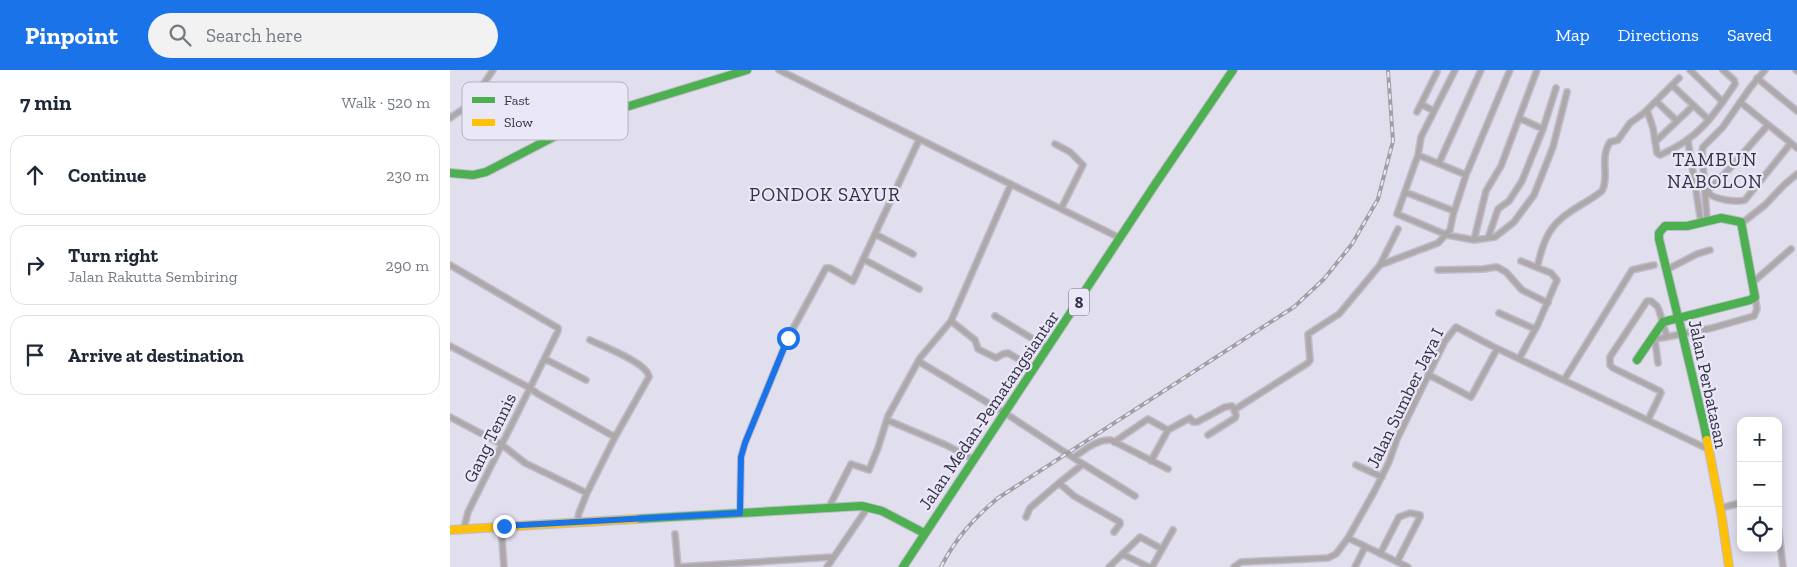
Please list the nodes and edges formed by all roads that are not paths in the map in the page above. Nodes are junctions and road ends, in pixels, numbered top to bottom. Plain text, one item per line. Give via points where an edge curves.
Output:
1 (493, 70) edge
2 (747, 70) edge
3 (779, 70) edge
4 (1234, 70) edge
5 (1455, 70) edge
6 (1481, 70) edge
7 (1510, 70) edge
8 (1537, 70) edge
9 (1690, 70) edge
10 (1723, 70) edge
11 (1764, 70) edge
12 (1437, 72) dead end
13 (1679, 78) dead end
14 (1757, 78) junction
15 (485, 82) edge
16 (1672, 85) junction
17 (1556, 88) dead end
18 (1567, 92) dead end
19 (1656, 102) junction
20 (1723, 102) junction
21 (1740, 102) junction
22 (1421, 104) junction
23 (628, 106) edge
24 (1694, 106) junction
25 (462, 110) edge
26 (1647, 110) junction
27 (1434, 111) junction
28 (1797, 111) edge
29 (1417, 112) dead end
30 (450, 118) edge
31 (1519, 118) junction
32 (1709, 120) junction
33 (1677, 122) junction
34 (1768, 125) junction
35 (1543, 129) junction
36 (546, 140) edge
37 (919, 140) junction
38 (1688, 141) junction
39 (1655, 142) junction
40 (1791, 143) junction
41 (1055, 144) dead end
42 (1797, 148) edge
43 (1418, 154) junction
44 (1439, 163) junction
45 (450, 174) edge
46 (1797, 174) edge
47 (1466, 175) junction
48 (1011, 184) junction
49 (1405, 192) junction
50 (1706, 193) junction
51 (1062, 208) junction
52 (1454, 212) junction
53 (1704, 221) junction
54 (1742, 223) junction
55 (1398, 229) dead end
56 (875, 234) junction
57 (1447, 235) junction
58 (1120, 238) junction
59 (1488, 238) junction
60 (1474, 240) junction
61 (1791, 249) dead end
62 (1710, 250) dead end
63 (913, 254) dead end
64 (863, 259) junction
65 (1521, 261) dead end
66 (450, 265) edge
67 (1380, 265) junction
68 (1654, 265) dead end
69 (1537, 267) junction
70 (1668, 269) junction
71 (1438, 270) dead end
72 (1752, 282) junction
73 (919, 289) dead end
74 (1755, 297) junction
75 (1548, 303) junction
76 (1499, 313) dead end
77 (996, 316) dead end
78 (1678, 317) junction
79 (951, 321) junction
80 (1663, 322) junction
81 (1535, 329) junction
82 (1682, 334) junction
83 (1667, 337) junction
84 (590, 340) dead end
85 (1653, 340) junction
86 (450, 346) edge
87 (1048, 348) junction
88 (1497, 349) junction
89 (1519, 358) junction
90 (545, 359) junction
91 (1637, 360) dead end
92 (918, 361) junction
93 (1658, 363) dead end
94 (1035, 368) junction
95 (1429, 375) junction
96 (586, 380) dead end
97 (1564, 380) junction
98 (530, 388) junction
99 (1234, 410) junction
100 (1005, 413) junction
101 (450, 416) edge
102 (886, 420) junction
103 (1648, 420) junction
104 (1168, 430) junction
105 (1208, 435) dead end
106 (615, 437) junction
107 (1114, 442) junction
108 (501, 444) junction
109 (1708, 449) junction
110 (1074, 457) junction
111 (973, 459) junction
112 (1151, 461) junction
113 (1083, 464) junction
114 (1356, 466) dead end
115 (1168, 469) dead end
116 (1382, 477) junction
117 (1059, 483) junction
118 (587, 493) junction
119 (1135, 496) dead end
120 (1737, 505) edge
121 (830, 507) junction
122 (868, 507) junction
123 (1720, 508) junction
124 (740, 513) junction
125 (1026, 517) dead end
126 (577, 523) junction
127 (501, 526) junction
128 (464, 528) junction
129 (450, 530) edge
130 (1173, 530) dead end
131 (1114, 532) dead end
132 (924, 533) junction
133 (675, 534) dead end
134 (1348, 538) junction
135 (1365, 547) junction
136 (1162, 549) junction
137 (1781, 552) edge
138 (1122, 554) junction
139 (1380, 554) junction
140 (834, 557) junction
141 (1319, 559) junction
142 (1397, 562) junction
143 (504, 567) edge
144 (678, 567) edge
145 (827, 567) edge
146 (903, 567) edge
147 (1109, 567) edge
148 (1150, 567) edge
149 (1234, 567) edge
150 (1315, 567) edge
151 (1354, 567) edge
152 (1408, 567) edge
153 (1729, 567) edge
154 (1782, 567) edge

1 - 15 street
2 - 23 main road
3 - 37 street
4 - 58 main road, Jalan Medan-Pematangsiantar / 8
5 - 27 street
6 - 44 street
7 - 47 street
8 - 31 street
9 - 20 street
10 - 20 street via 1736,82
11 - 14 street
12 - 22 street
13 - 16 street
14 - 21 street
14 - 28 street
16 - 19 street
16 - 24 street
17 - 35 street
18 - 59 street via 1552,148 1534,195 1514,222 1495,237
19 - 26 street
19 - 33 street
20 - 32 street
21 - 34 street
21 - 50 street via 1723,127 1703,147
22 - 27 street
22 - 29 street
24 - 32 street
24 - 33 street
25 - 30 street
26 - 39 street
26 - 69 street via 1605,149 1602,190 1567,213 1552,229
27 - 43 street via 1421,138
31 - 35 street
31 - 60 street via 1501,166 1486,191
32 - 38 street
33 - 39 street
34 - 40 street
34 - 50 street
35 - 59 street via 1522,181 1509,201 1498,209
36 - 45 main road via 480,174
37 - 48 street
37 - 56 street
38 - 39 street via 1660,155
38 - 53 street
40 - 42 street
40 - 50 street via 1745,200 1741,202
41 - 51 street via 1070,152 1083,165
43 - 44 street
43 - 49 street
44 - 47 street
46 - 54 street via 1765,206
47 - 52 street
48 - 51 street
48 - 79 street
49 - 52 street
49 - 57 street via 1397,214
50 - 53 street
51 - 58 street
52 - 57 street
53 - 54 main road via 1727,218
53 - 70 main road, Jalan Perbatasan via 1662,228 1658,233
54 - 72 main road
55 - 67 street
56 - 63 street
56 - 64 street
57 - 60 street
57 - 67 street via 1423,250
58 - 87 main road, Jalan Medan-Pematangsiantar / 8
59 - 60 street
61 - 72 street
62 - 70 street
64 - 73 street
64 - 124 street via 853,281 830,268 824,270 788,338 741,457
65 - 69 street
66 - 90 street, Gang Tennis via 557,326 558,331
67 - 99 street via 1339,314 1308,334 1308,363
68 - 97 street via 1632,270
69 - 75 street via 1557,280
70 - 78 main road, Jalan Perbatasan
71 - 75 street via 1497,267 1522,290
72 - 74 main road
74 - 78 main road
74 - 82 street via 1757,309 1754,316
75 - 81 street
76 - 81 street
77 - 87 street
78 - 80 main road
78 - 82 main road, Jalan Perbatasan
79 - 92 street
79 - 94 street via 975,340 980,351 996,358 1008,354
80 - 83 street
80 - 85 main road
80 - 103 street via 1657,306 1651,300 1647,301 1610,361 1613,368 1660,391 1661,397
81 - 89 street
82 - 83 street
82 - 109 main road, Jalan Perbatasan
83 - 85 street
84 - 106 street via 627,357 649,373 648,382
85 - 91 main road
85 - 93 street
86 - 98 street
87 - 94 main road, Jalan Medan-Pematangsiantar / 8
88 - 89 street, Jalan Sumber Jaya I
88 - 95 street, Jalan Sumber Jaya I via 1456,327 1445,341
88 - 95 street via 1471,397
89 - 97 street, Jalan Sumber Jaya I
90 - 96 street
90 - 98 street, Gang Tennis
92 - 100 street
92 - 102 street
94 - 100 main road, Jalan Medan-Pematangsiantar / 8
95 - 116 street, Jalan Sumber Jaya I
97 - 103 street, Jalan Sumber Jaya I
98 - 106 street
98 - 108 street, Gang Tennis
99 - 104 street via 1225,406 1197,422 1190,418
99 - 105 street via 1235,418
100 - 110 street
100 - 111 main road, Jalan Medan-Pematangsiantar / 8
101 - 108 street
102 - 111 street
102 - 121 street via 869,470 851,464
103 - 109 street, Jalan Sumber Jaya I
104 - 107 street via 1146,419
104 - 112 street
106 - 118 street
107 - 110 street via 1098,442
107 - 112 street
108 - 118 street via 525,463
108 - 128 street, Gang Tennis via 468,512
109 - 123 main road, Jalan Perbatasan
110 - 113 street
111 - 132 main road, Jalan Medan-Pematangsiantar / 8
112 - 115 street
113 - 117 street
113 - 119 street
114 - 116 street
116 - 134 street, Jalan Sumber Jaya I
117 - 125 street via 1030,508
117 - 131 street via 1074,496 1120,522
118 - 126 street
120 - 123 street
121 - 122 main road
121 - 124 main road
122 - 132 main road
122 - 140 street
123 - 153 main road, Jalan Perbatasan
124 - 126 main road
126 - 127 main road
127 - 128 main road
127 - 143 street
128 - 129 main road
130 - 136 street
132 - 146 main road, Jalan Medan-Pematangsiantar / 8
133 - 144 street
134 - 135 street
134 - 141 street, Jalan Sumber Jaya I via 1333,557
135 - 139 street
135 - 151 street
136 - 138 street via 1140,537
136 - 148 street
137 - 154 street
138 - 147 street
138 - 148 street
139 - 142 street
139 - 142 street via 1399,517 1410,513 1420,515
140 - 144 street
140 - 145 street
141 - 149 street, Jalan Sumber Jaya I via 1241,562
141 - 150 street
142 - 152 street

